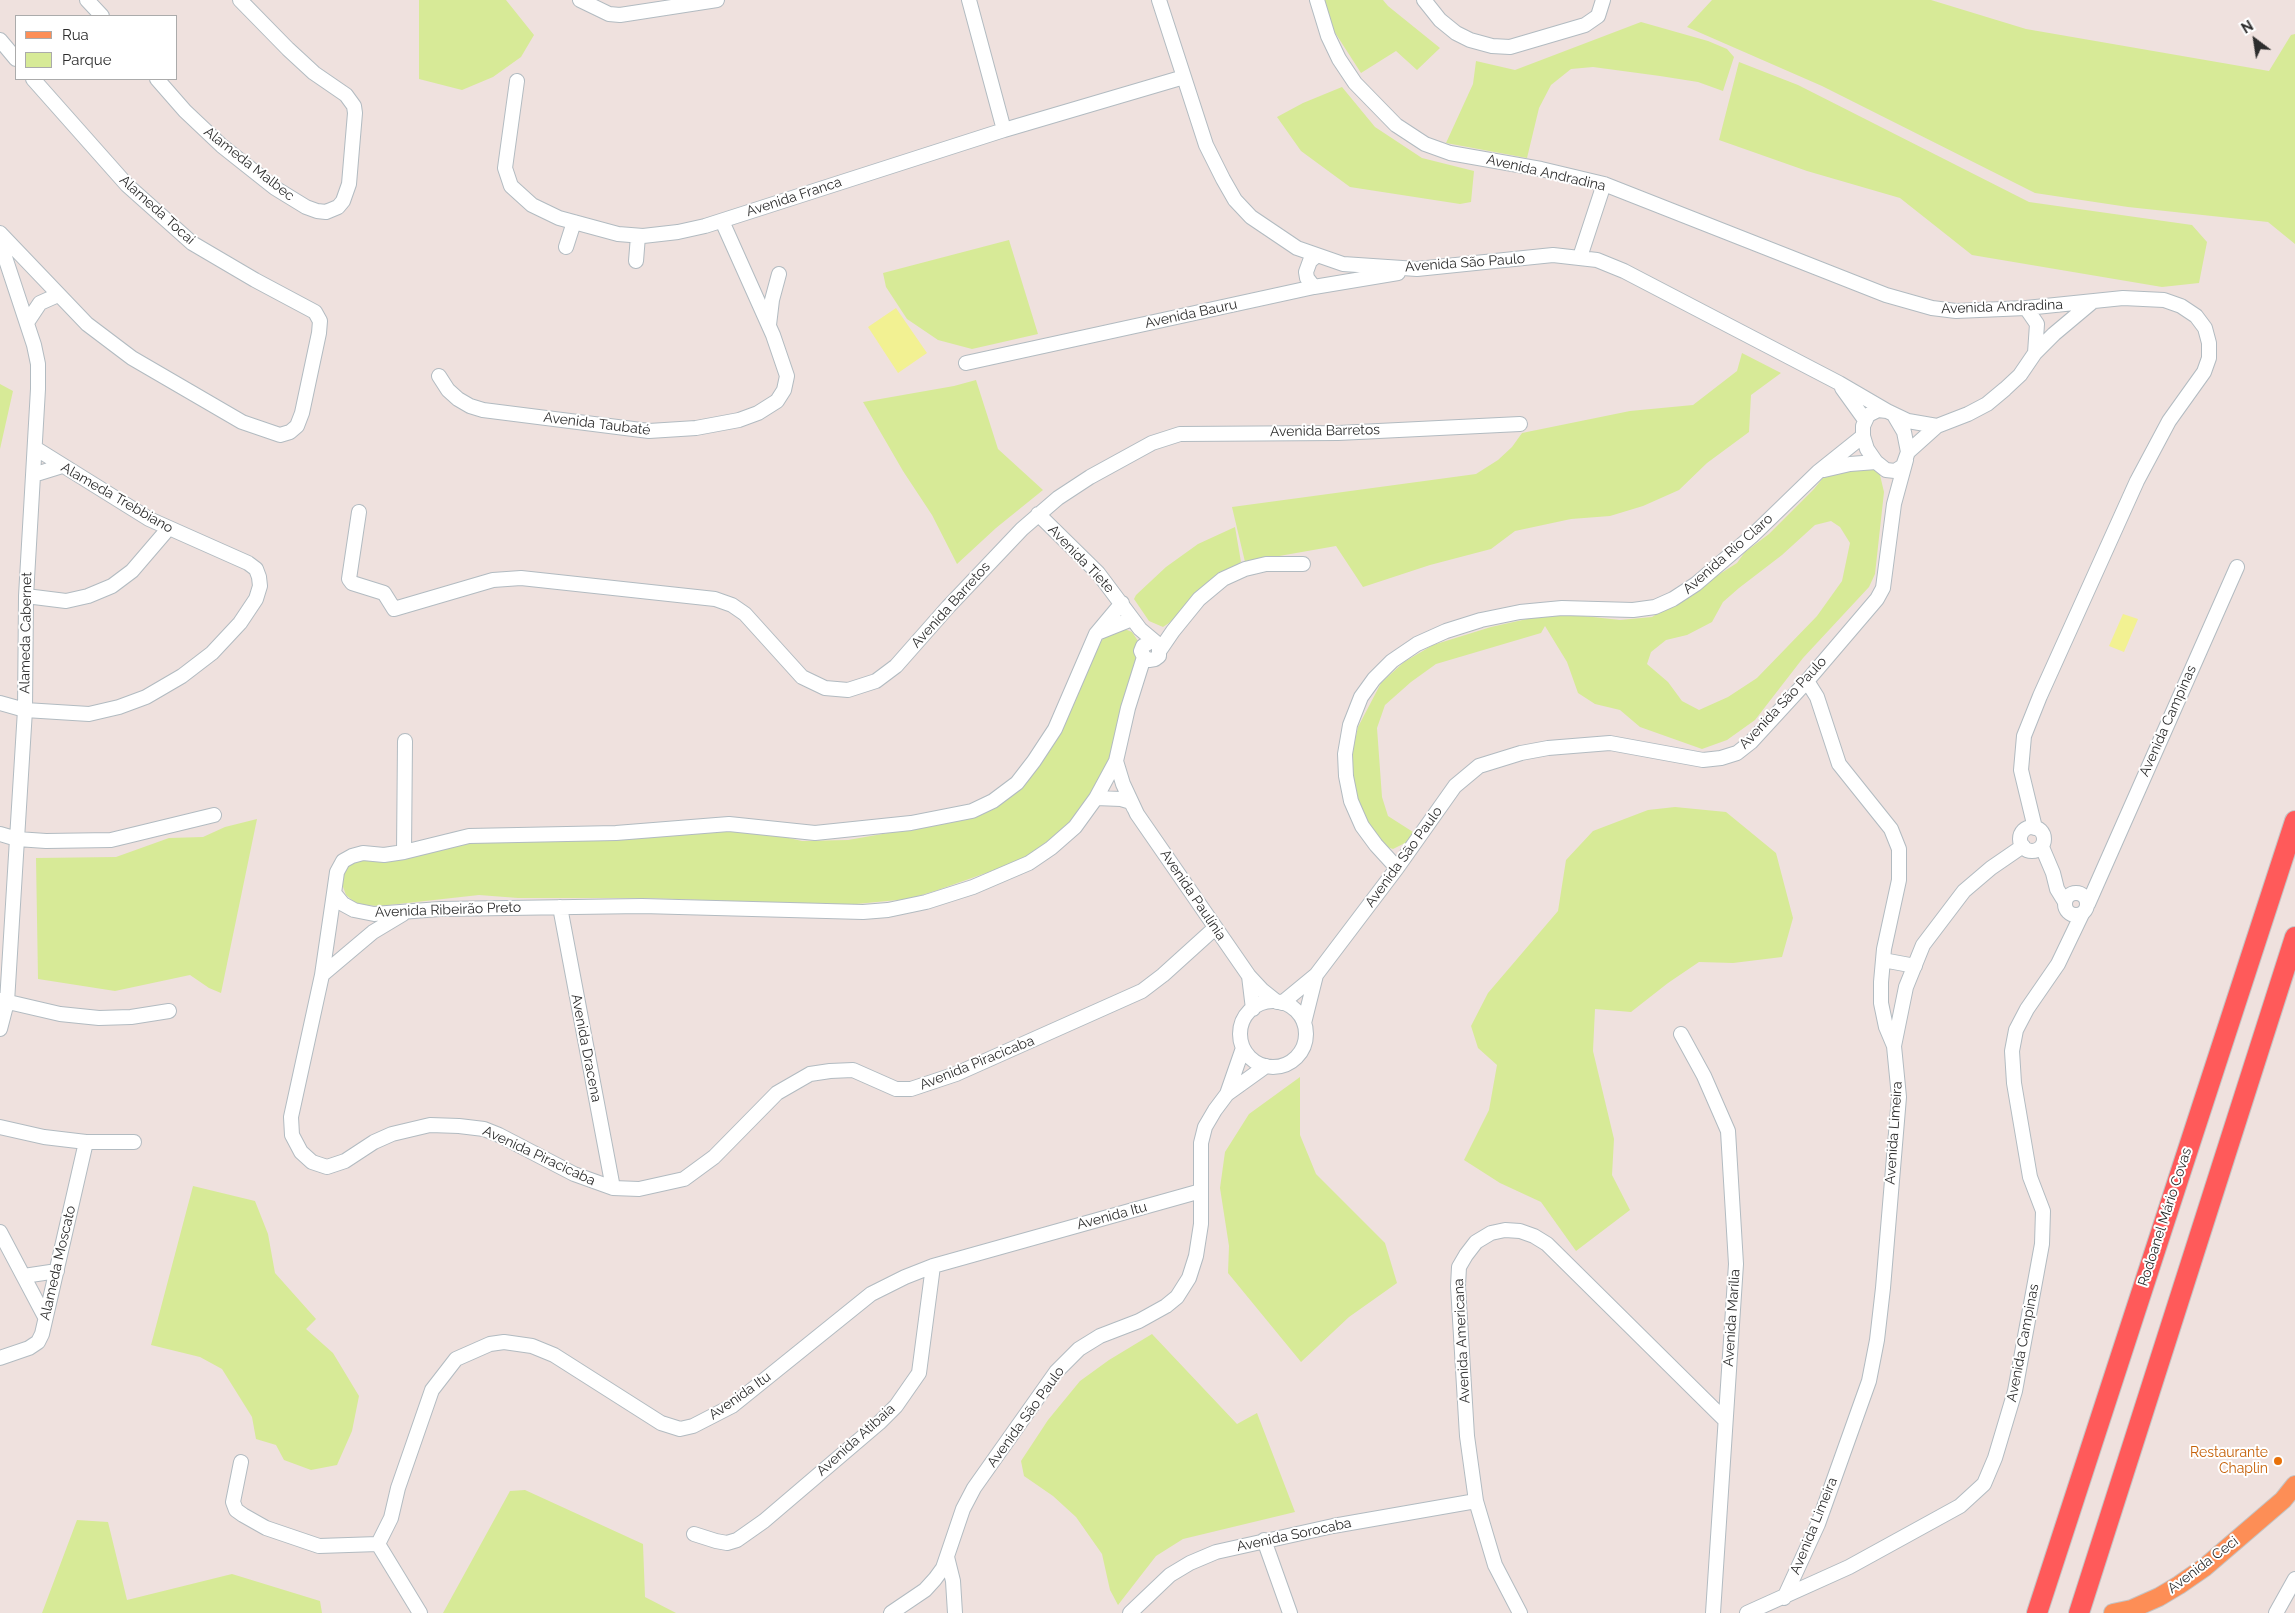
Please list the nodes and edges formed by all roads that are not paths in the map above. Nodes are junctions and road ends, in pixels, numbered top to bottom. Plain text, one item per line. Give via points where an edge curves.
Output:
1 (87, 0) edge
2 (240, 0) edge
3 (580, 0) edge
4 (716, 0) edge
5 (969, 0) edge
6 (1159, 0) edge
7 (1316, 0) edge
8 (1424, 0) edge
9 (1604, 0) edge
10 (101, 15) edge
11 (0, 40) edge
12 (15, 58) edge
13 (1184, 77) junction
14 (34, 80) edge
15 (158, 80) edge
16 (516, 81) dead end
17 (1004, 130) junction
18 (1604, 184) junction
19 (722, 220) junction
20 (574, 222) junction
21 (0, 233) edge
22 (638, 236) junction
23 (0, 242) edge
24 (566, 247) dead end
25 (1321, 257) junction
26 (1580, 257) junction
27 (636, 261) dead end
28 (1416, 269) junction
29 (779, 274) dead end
30 (1320, 286) junction
31 (58, 295) junction
32 (2091, 303) junction
33 (2026, 308) junction
34 (28, 321) junction
35 (769, 326) junction
36 (2035, 353) junction
37 (966, 362) dead end
38 (439, 376) dead end
39 (1839, 383) junction
40 (1890, 413) junction
41 (1865, 420) junction
42 (1520, 424) dead end
43 (1937, 426) junction
44 (1863, 436) junction
45 (35, 448) junction
46 (1907, 456) junction
47 (62, 466) junction
48 (1881, 466) junction
49 (1818, 472) junction
50 (33, 475) junction
51 (1894, 504) junction
52 (359, 512) dead end
53 (1038, 514) junction
54 (168, 529) junction
55 (1303, 564) dead end
56 (2237, 567) dead end
57 (26, 596) junction
58 (1122, 603) junction
59 (1136, 624) junction
60 (1096, 634) junction
61 (1151, 649) junction
62 (1807, 681) junction
63 (0, 703) edge
64 (25, 710) junction
65 (405, 741) dead end
66 (1116, 761) junction
67 (1096, 798) junction
68 (1137, 814) junction
69 (214, 815) dead end
70 (2295, 821) edge
71 (2035, 828) junction
72 (0, 834) edge
73 (17, 839) junction
74 (2023, 846) junction
75 (2042, 847) junction
76 (404, 852) junction
77 (1398, 868) junction
78 (334, 893) junction
79 (2076, 903) junction
80 (560, 908) junction
81 (408, 912) junction
82 (1215, 928) junction
83 (2295, 937) edge
84 (1883, 960) junction
85 (1915, 966) junction
86 (322, 975) junction
87 (1316, 975) junction
88 (1249, 976) junction
89 (4, 1001) edge
90 (1280, 1002) junction
91 (1253, 1008) junction
92 (169, 1011) dead end
93 (1304, 1023) junction
94 (0, 1029) edge
95 (1681, 1034) dead end
96 (1894, 1046) junction
97 (1243, 1048) junction
98 (1266, 1066) junction
99 (1227, 1094) junction
100 (0, 1128) edge
101 (86, 1142) junction
102 (134, 1142) dead end
103 (612, 1188) junction
104 (1201, 1191) junction
105 (0, 1232) edge
106 (933, 1266) junction
107 (57, 1272) junction
108 (24, 1276) junction
109 (45, 1317) junction
110 (0, 1358) edge
111 (1725, 1420) junction
112 (241, 1462) dead end
113 (2295, 1485) edge
114 (2289, 1499) edge
115 (1476, 1501) junction
116 (694, 1534) dead end
117 (1264, 1540) junction
118 (378, 1544) junction
119 (947, 1557) junction
120 (2295, 1578) edge
121 (925, 1590) junction
122 (954, 1595) junction
123 (1784, 1598) junction
124 (420, 1613) edge
125 (891, 1613) edge
126 (956, 1613) edge
127 (1130, 1613) edge
128 (1290, 1613) edge
129 (1520, 1613) edge
130 (1713, 1613) edge
131 (1747, 1613) edge
132 (2037, 1613) edge
133 (2079, 1613) edge
134 (2113, 1613) edge
135 (2276, 1613) edge

1 - 10 street
2 - 15 street, Alameda Malbec via 288,50 346,95 354,106 349,184 338,207 326,212 317,211 275,188 222,146
3 - 4 street via 609,14 620,15
5 - 17 street
6 - 13 street, Avenida São Paulo
7 - 18 street, Avenida Andradina via 1339,60 1355,83 1396,125 1425,144 1450,153
8 - 9 street via 1456,33 1492,46 1510,47 1585,25 1598,16
11 - 12 street
13 - 17 street, Avenida Franca
13 - 25 street, Avenida São Paulo via 1212,159 1235,200 1274,234
14 - 31 street, Alameda Tocai via 127,185 192,243 316,312 320,321 319,333 297,426 280,435 242,422 132,358 87,324
16 - 20 street, Avenida Franca via 506,176 517,193 532,205
17 - 19 street, Avenida Franca
18 - 26 street
18 - 33 street, Avenida Andradina via 1886,295 1956,311
19 - 22 street, Avenida Franca via 678,232
19 - 35 street, Avenida Taubaté
20 - 22 street, Avenida Franca
20 - 24 street
21 - 31 street
22 - 27 street
23 - 34 street, Alameda Cabernet
25 - 28 street, Avenida São Paulo via 1343,264
25 - 30 street via 1330,270
25 - 30 street via 1310,261 1306,272 1307,278
26 - 28 street, Avenida São Paulo via 1553,255
26 - 39 street, Avenida São Paulo via 1624,271
28 - 30 street, Avenida Bauru
29 - 35 street
30 - 37 street, Avenida Bauru
31 - 34 street via 40,303
32 - 33 street, Avenida Andradina
32 - 36 street
32 - 71 street, Avenida Andradina via 2123,298 2164,300 2181,306 2196,316 2205,328 2209,358 2204,372 2169,421 2137,481 2024,736 2021,770
33 - 36 street via 2038,324
34 - 45 street, Alameda Cabernet via 38,364
35 - 38 street, Avenida Taubaté via 783,359 786,376 784,390 777,401 739,420 696,428 649,431 483,410 458,399
36 - 43 street via 2020,375 1987,404
39 - 40 street, Avenida São Paulo
39 - 41 street, Avenida São Paulo
40 - 41 street via 1878,410
40 - 43 street via 1908,421
40 - 46 street via 1904,432
41 - 44 street
42 - 53 street, Avenida Barretos via 1338,433 1180,434 1152,443 1090,477
43 - 46 street
44 - 48 street via 1867,449
44 - 49 street, Avenida Rio Claro
45 - 47 street, Alameda Trebbiano
45 - 50 street, Alameda Cabernet
46 - 48 street via 1895,471
46 - 51 street, Avenida São Paulo
47 - 50 street
47 - 54 street, Alameda Trebbiano
48 - 49 street, Avenida Rio Claro via 1836,466
48 - 51 street, Avenida São Paulo
49 - 77 street, Avenida Rio Claro via 1752,536 1696,584 1661,605 1633,610 1562,608 1481,620 1416,644 1392,661 1361,697 1350,725 1345,754 1351,801 1362,826
50 - 57 street, Alameda Cabernet
51 - 62 street, Avenida São Paulo via 1883,588 1872,606
52 - 53 street, Avenida Barretos via 350,579 352,584 384,593 395,610 493,580 521,578 715,599 745,614 802,677 825,688 848,690 876,681 896,666
53 - 58 street, Avenida Tiete via 1098,573
54 - 57 street via 132,571 112,586 66,601
54 - 64 street, Alameda Trebbiano via 256,569 258,593 240,623 212,654 146,697 89,714
55 - 61 street, Avenida Ribeirão Preto via 1266,564 1244,569 1223,579
56 - 79 street, Avenida Campinas via 2099,876
57 - 64 street, Alameda Cabernet
58 - 59 street, Avenida Tiete
58 - 60 street
59 - 60 street
59 - 61 street, Avenida Tiete
60 - 76 street via 1055,729 1034,761 1017,783 993,801 972,811 912,823 815,833 729,824 616,832 480,835
61 - 66 street, Avenida Ribeirão Preto via 1128,708
62 - 77 street, Avenida São Paulo via 1751,742 1736,753 1721,758 1703,760 1610,743 1548,748 1479,766 1455,786
62 - 84 street, Avenida Limeira via 1817,697 1839,764 1891,829 1898,849 1899,880
63 - 64 street, Alameda Trebbiano
64 - 73 street, Alameda Cabernet
65 - 76 street
66 - 67 street, Avenida Ribeirão Preto
66 - 68 street, Avenida Paulínia
67 - 68 street, Avenida Paulínia via 1131,802
67 - 80 street, Avenida Ribeirão Preto via 1075,827 1029,863 973,887 888,910
68 - 82 street, Avenida Paulínia
69 - 73 street via 111,840
70 - 132 highway, Rodoanel Mário Covas
71 - 74 street via 2024,831
71 - 75 street via 2044,836
72 - 73 street
73 - 89 street, Alameda Cabernet
74 - 75 street via 2032,851
74 - 85 street via 1964,891 1923,945
75 - 79 street via 2057,889
76 - 78 street via 384,855 363,853 343,861 337,872
77 - 87 street, Avenida São Paulo
78 - 81 street, Avenida Ribeirão Preto via 343,904 354,910 374,914
78 - 86 street, Avenida Piracicaba
79 - 123 street, Avenida Campinas via 2067,945 2058,964 2026,1009 2016,1030 2012,1051 2014,1083 2030,1176 2043,1211 2042,1244 2015,1392 1984,1484 1960,1506 1849,1567
80 - 81 street, Avenida Ribeirão Preto
80 - 103 street, Avenida Dracena
81 - 86 street via 372,932
82 - 88 street, Avenida Paulínia
82 - 103 street, Avenida Piracicaba via 1142,992 973,1067 911,1089 896,1089 852,1070 810,1074 777,1093 714,1157 684,1179 639,1189
83 - 133 highway
84 - 85 street
84 - 96 street, Avenida Limeira via 1881,1003
85 - 96 street via 1906,987
86 - 103 street, Avenida Piracicaba via 291,1117 295,1144 312,1162 327,1167 345,1161 392,1134 430,1125 460,1126 499,1135 550,1163
87 - 90 street, Avenida São Paulo
87 - 93 street, Avenida São Paulo
88 - 90 street, Avenida Paulínia
88 - 91 street, Avenida Paulínia
89 - 92 street via 60,1014 99,1018
89 - 94 street, Alameda Cabernet
90 - 91 street via 1268,1002
90 - 93 street via 1295,1010
91 - 97 street via 1241,1027
93 - 98 street via 1306,1033 1301,1052 1286,1064
95 - 111 street, Avenida Marília via 1728,1131 1736,1264
96 - 123 street, Avenida Limeira via 1899,1097 1877,1340 1869,1381 1818,1524
97 - 98 street via 1257,1063
97 - 99 street, Avenida São Paulo
98 - 99 street, Avenida São Paulo
99 - 104 street, Avenida São Paulo via 1205,1127 1201,1143
100 - 101 street
101 - 102 street
101 - 107 street, Alameda Moscato
104 - 106 street, Avenida Itu
104 - 119 street, Avenida São Paulo via 1201,1224 1196,1256 1189,1278 1177,1297 1151,1315 1078,1349 1056,1372 974,1488 963,1509
105 - 108 street
106 - 116 street, Avenida Atibaia via 919,1373 896,1406 737,1540 716,1541
106 - 118 street, Avenida Itu via 871,1294 732,1406 693,1426 680,1428 661,1423 554,1355 532,1346 504,1342 456,1359 432,1390 391,1518
107 - 108 street
107 - 109 street, Alameda Moscato
108 - 109 street
109 - 110 street, Alameda Moscato via 38,1342
111 - 115 street, Avenida Americana via 1547,1244 1520,1232 1505,1230 1491,1233 1476,1242 1459,1267 1467,1436
111 - 130 street, Avenida Marília
112 - 118 street via 233,1502 236,1510 266,1528 318,1546
113 - 114 main road, Avenida Ceci
114 - 134 main road, Avenida Ceci via 2179,1585 2132,1609
115 - 117 street, Avenida Sorocaba
115 - 129 street, Avenida Americana via 1495,1564
117 - 127 street, Avenida Sorocaba via 1216,1552 1190,1563 1170,1575
117 - 128 street
118 - 124 street
119 - 121 street, Avenida São Paulo via 943,1568
119 - 122 street
120 - 135 street
121 - 122 street
121 - 125 street, Avenida São Paulo
122 - 126 street
123 - 131 street, Avenida Campinas

